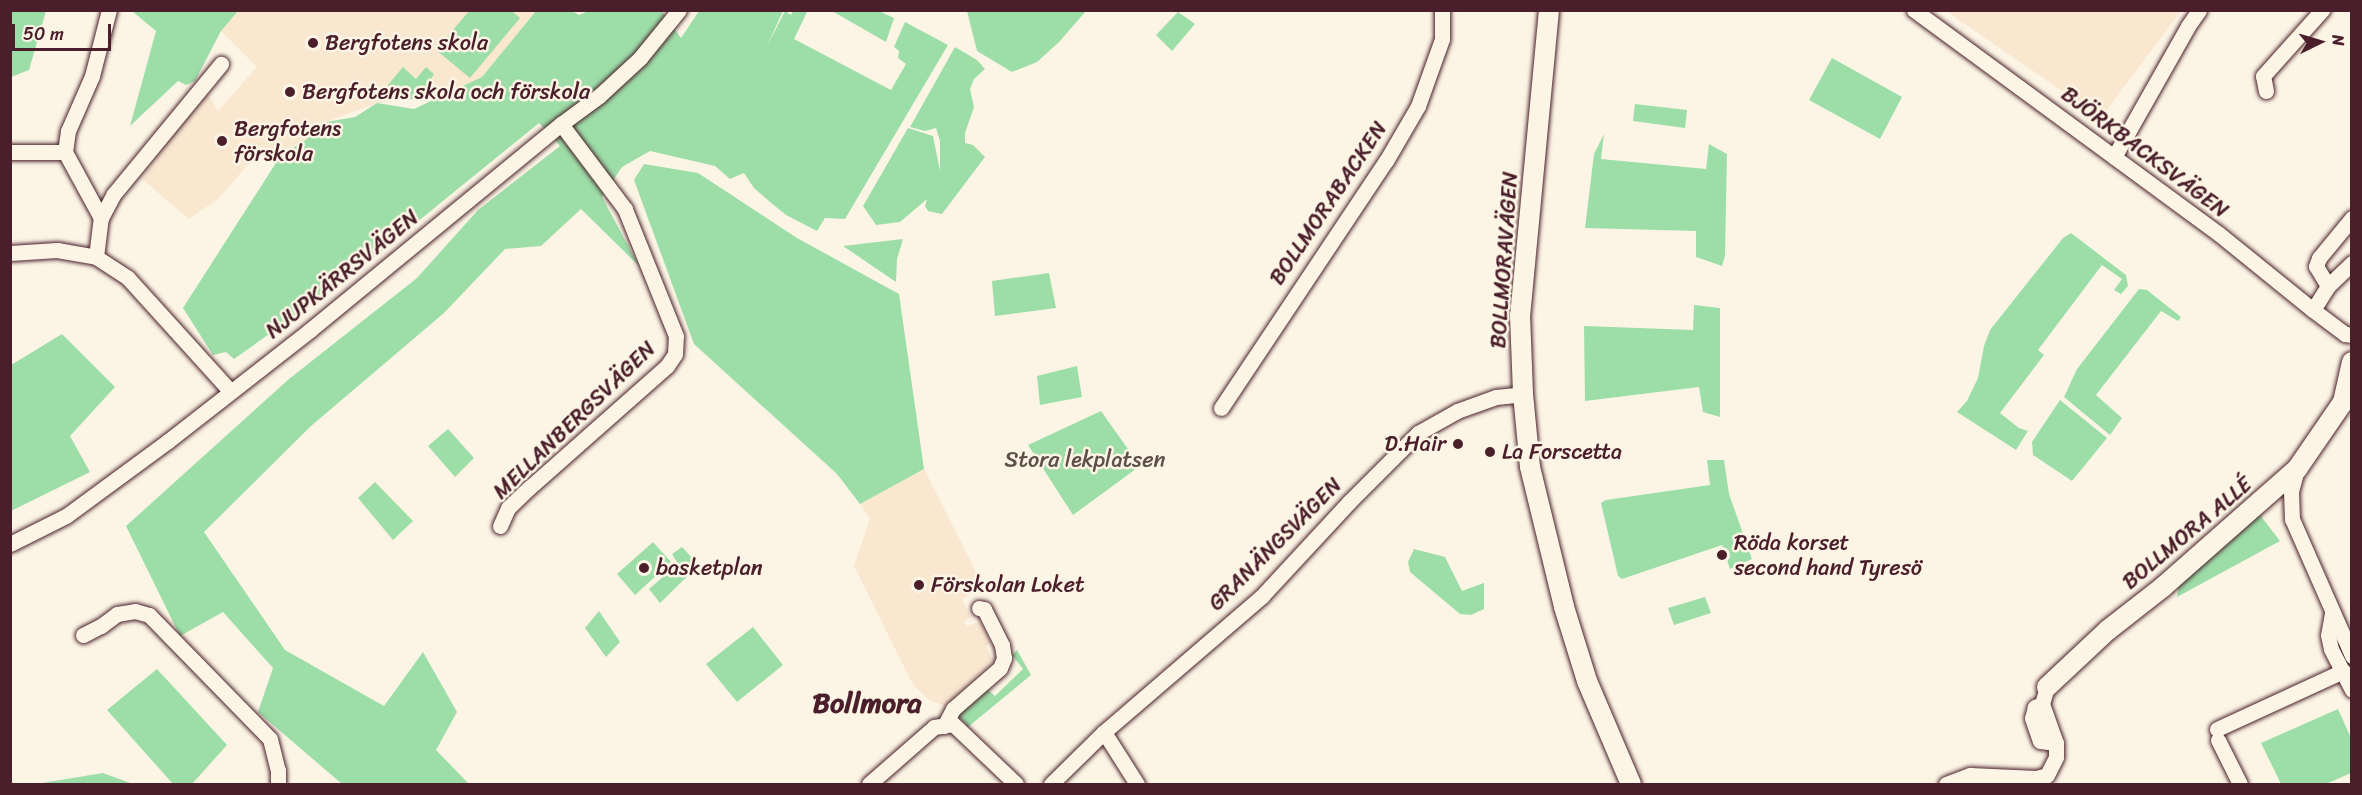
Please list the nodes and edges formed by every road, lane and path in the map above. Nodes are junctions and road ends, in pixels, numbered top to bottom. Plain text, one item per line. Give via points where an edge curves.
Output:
1 (109, 10) edge
2 (679, 10) edge
3 (1442, 10) edge
4 (1549, 10) edge
5 (1914, 10) edge
6 (2199, 10) edge
7 (2322, 10) edge
8 (221, 64) dead end
9 (2266, 91) dead end
10 (561, 124) junction
11 (10, 152) edge
12 (65, 152) junction
13 (2114, 157) junction
14 (101, 218) junction
15 (2352, 218) edge
16 (10, 253) edge
17 (96, 257) junction
18 (2352, 263) edge
19 (2328, 286) junction
20 (2313, 310) junction
21 (2350, 338) edge
22 (2352, 362) edge
23 (230, 391) junction
24 (1523, 394) junction
25 (2347, 399) edge
26 (1221, 408) dead end
27 (2297, 469) junction
28 (500, 526) dead end
29 (10, 544) edge
30 (979, 608) dead end
31 (2332, 613) junction
32 (83, 635) dead end
33 (2352, 656) edge
34 (2343, 671) junction
35 (2352, 690) edge
36 (2044, 695) joint
37 (944, 726) junction
38 (1104, 732) junction
39 (278, 784) edge
40 (869, 784) edge
41 (1016, 784) edge
42 (1051, 784) edge
43 (1137, 784) edge
44 (1631, 784) edge
45 (1946, 784) edge
46 (2240, 784) edge

1 - 12 street via 92,76 68,131
2 - 10 street, NJUPKÄRRSVÄGEN via 640,58
3 - 26 street, BOLLMORABACKEN via 1442,39 1418,106 1386,161
4 - 24 street, BOLLMORAVÄGEN via 1520,315
5 - 13 street, BJÖRKBACKSVÄGEN
6 - 13 street
7 - 9 street via 2263,76
8 - 14 street via 112,195
10 - 23 street, NJUPKÄRRSVÄGEN
10 - 28 street, MELLANBERGSVÄGEN via 625,208 676,336 675,354 667,366 508,508
11 - 12 street
12 - 14 street
13 - 20 street, BJÖRKBACKSVÄGEN
14 - 17 street
15 - 19 street via 2316,266
16 - 17 street via 57,250
17 - 23 street via 128,278
18 - 19 street
19 - 20 street
20 - 21 street, BJÖRKBACKSVÄGEN
22 - 25 street, BOLLMORA ALLÉ
23 - 29 street, NJUPKÄRRSVÄGEN via 66,516
24 - 38 street, GRANÄNGSVÄGEN via 1496,397 1457,411 1418,433 1262,596
24 - 44 street, BOLLMORAVÄGEN via 1530,467 1564,607 1587,681
25 - 27 street, BOLLMORA ALLÉ
27 - 31 street via 2291,491 2292,519
27 - 36 street, BOLLMORA ALLÉ via 2108,630
30 - 37 street via 984,609 1004,658 1000,668 953,709
31 - 33 street
31 - 34 street via 2328,635
32 - 39 street via 117,614 135,611 149,615 270,739
34 - 35 street
34 - 46 street via 2218,735
36 - 45 street via 2056,743 2055,763 2047,775 1970,775
37 - 40 street via 934,727
37 - 41 street via 953,724
38 - 42 street, GRANÄNGSVÄGEN
38 - 43 street

